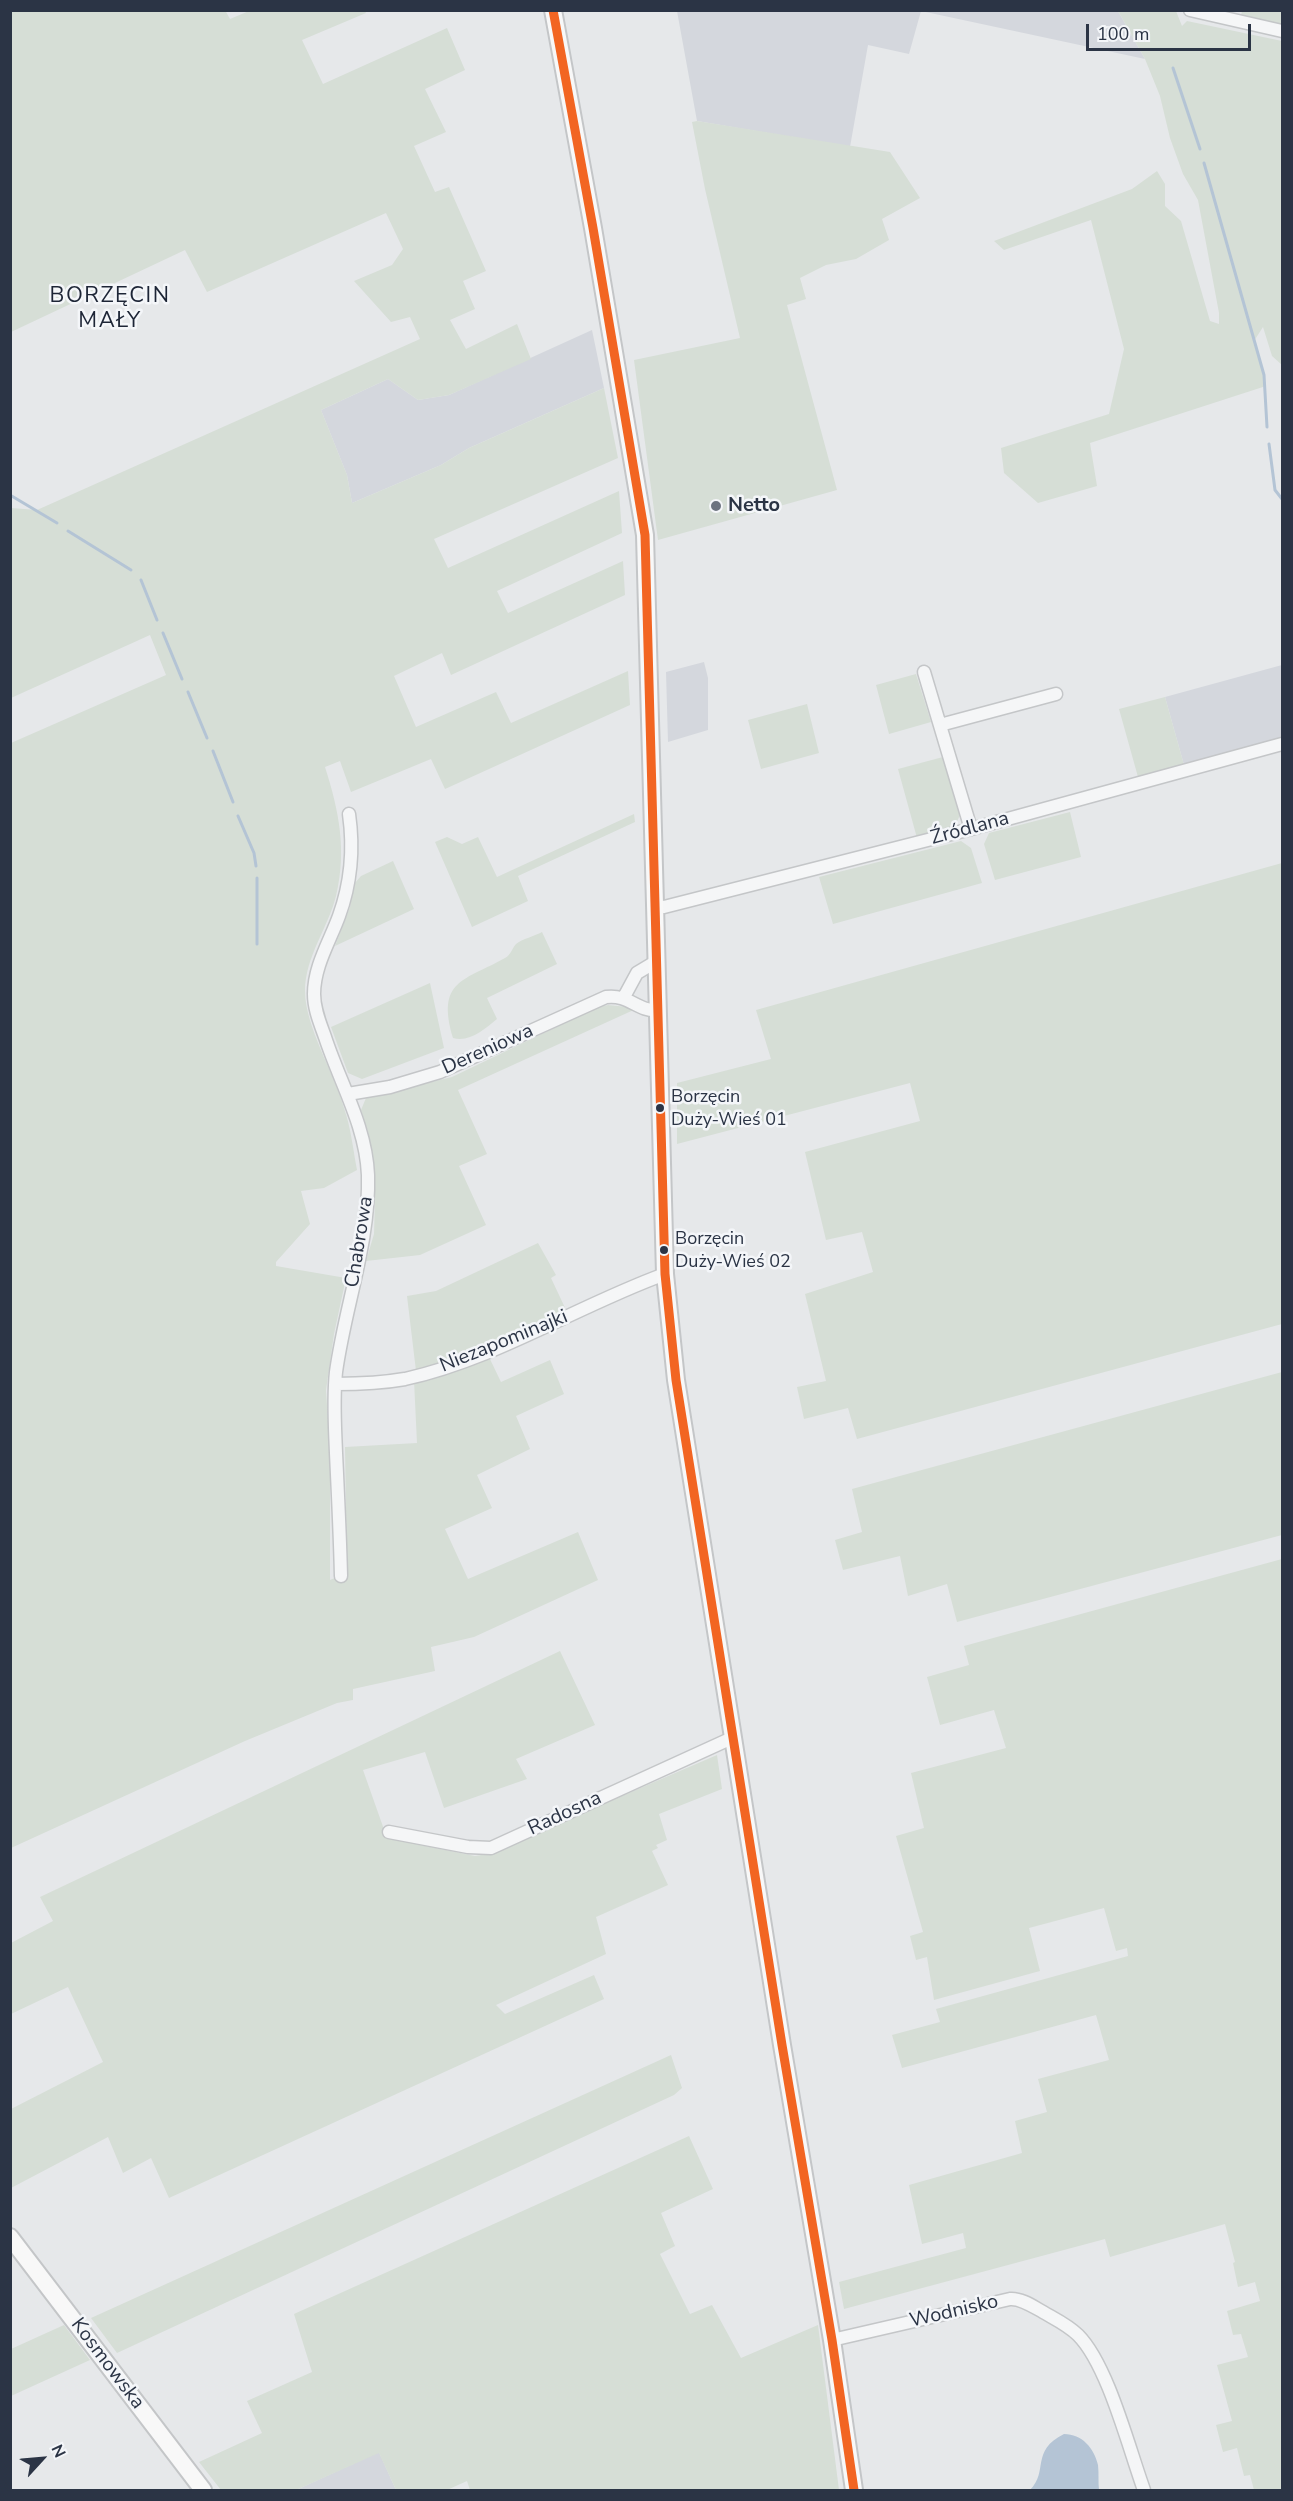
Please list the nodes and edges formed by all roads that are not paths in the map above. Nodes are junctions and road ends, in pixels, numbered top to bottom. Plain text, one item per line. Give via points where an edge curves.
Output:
1 (553, 10) edge
2 (1190, 10) edge
3 (1282, 31) edge
4 (924, 672) dead end
5 (1056, 694) dead end
6 (940, 725) junction
7 (1282, 744) edge
8 (349, 814) dead end
9 (971, 829) junction
10 (656, 906) junction
11 (657, 961) junction
12 (624, 997) junction
13 (658, 1010) junction
14 (348, 1094) junction
15 (665, 1274) junction
16 (336, 1384) junction
17 (341, 1576) dead end
18 (732, 1738) junction
19 (389, 1832) dead end
20 (10, 2237) edge
21 (832, 2340) junction
22 (203, 2490) edge
23 (854, 2490) edge
24 (1144, 2490) edge

1 - 10 main road via 645,535
2 - 3 street
4 - 6 street
5 - 6 street
6 - 9 street
7 - 9 street, Źródlana
8 - 14 street, Chabrowa via 349,879 319,966 314,994 330,1054
9 - 10 street, Źródlana
10 - 11 main road
11 - 12 street via 637,973
11 - 13 main road
12 - 13 street via 644,1010
12 - 14 street, Dereniowa via 606,997 440,1072
13 - 15 main road
14 - 16 street, Chabrowa via 362,1134 368,1202
15 - 16 street, Niezapominajki via 448,1366 404,1379
15 - 18 main road via 676,1380
16 - 17 street, Chabrowa
18 - 19 street, Radosna via 491,1848
18 - 21 main road
20 - 22 main road, Kosmowska
21 - 23 main road
21 - 24 street, Wodnisko via 1010,2299 1037,2309 1076,2333 1093,2355

